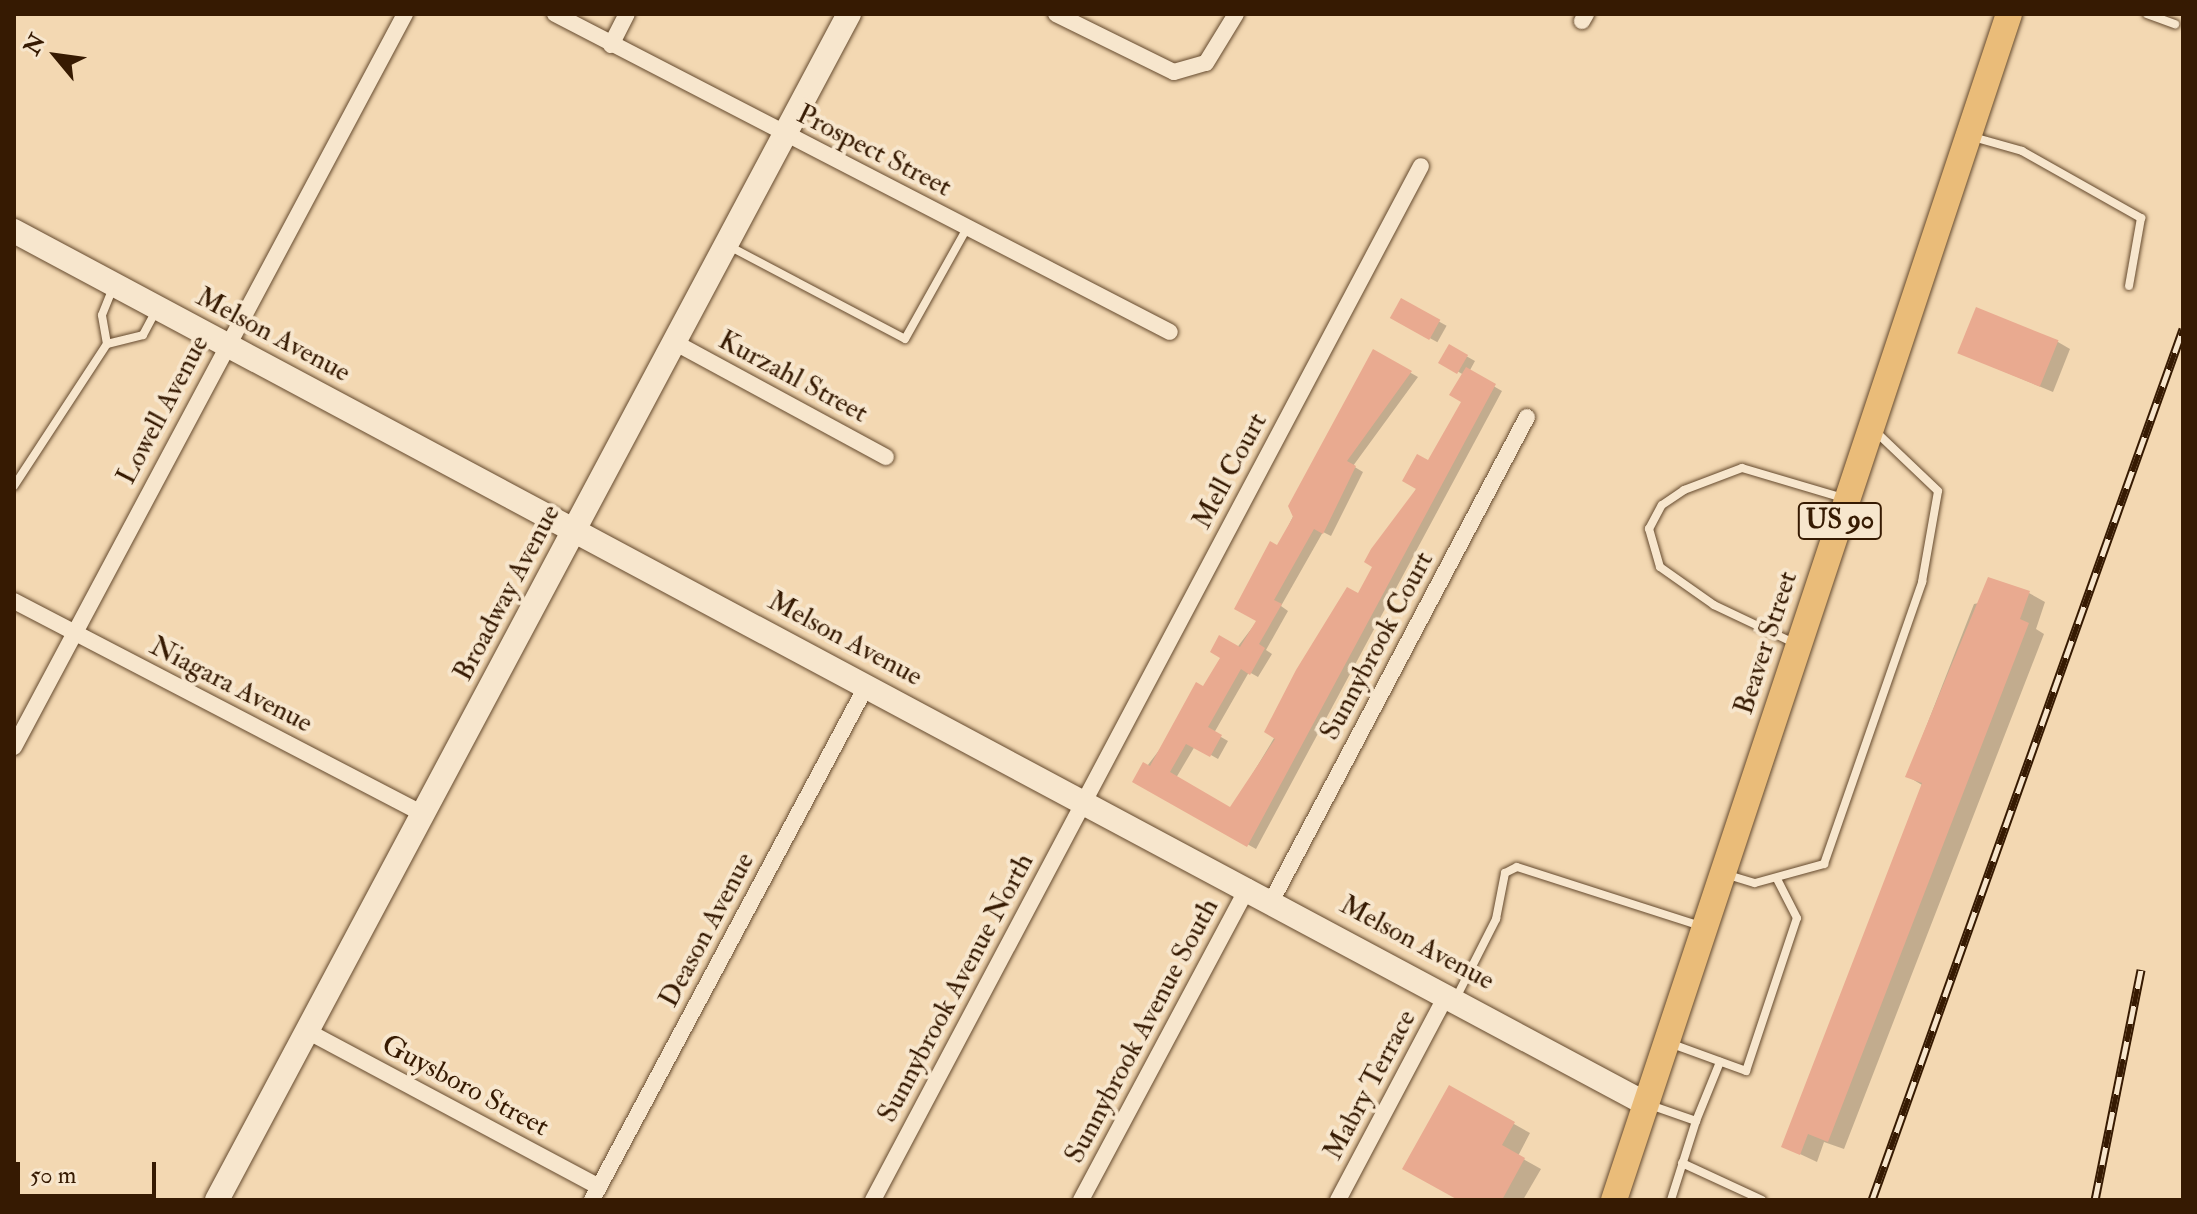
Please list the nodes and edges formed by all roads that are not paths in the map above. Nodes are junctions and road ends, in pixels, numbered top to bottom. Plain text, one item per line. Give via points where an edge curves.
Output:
1 (405, 14) edge
2 (555, 14) edge
3 (627, 14) edge
4 (849, 14) edge
5 (1056, 14) edge
6 (1236, 14) edge
7 (2009, 14) edge
8 (2147, 14) edge
9 (2175, 24) dead end
10 (611, 45) junction
11 (785, 135) junction
12 (1969, 135) junction
13 (1421, 166) dead end
14 (967, 228) junction
15 (14, 231) edge
16 (726, 245) junction
17 (114, 285) junction
18 (2129, 286) dead end
19 (158, 308) junction
20 (1170, 332) dead end
21 (674, 342) junction
22 (107, 344) junction
23 (226, 345) junction
24 (1527, 417) dead end
25 (1872, 427) junction
26 (886, 457) dead end
27 (14, 486) edge
28 (1848, 500) junction
29 (576, 530) junction
30 (14, 601) edge
31 (75, 634) junction
32 (1799, 646) junction
33 (867, 685) junction
34 (14, 747) edge
35 (1085, 800) junction
36 (423, 814) junction
37 (1723, 874) junction
38 (1777, 879) junction
39 (1248, 887) junction
40 (1272, 900) junction
41 (1706, 927) junction
42 (1452, 996) junction
43 (307, 1031) junction
44 (1667, 1042) junction
45 (1720, 1062) junction
46 (1646, 1104) junction
47 (1696, 1121) junction
48 (1682, 1163) junction
49 (596, 1194) edge
50 (217, 1200) edge
51 (873, 1200) edge
52 (1081, 1200) edge
53 (1338, 1200) edge
54 (1614, 1200) edge
55 (1671, 1200) edge
56 (1762, 1200) edge

1 - 23 street, Lowell Avenue
2 - 10 street, Prospect Street
3 - 10 street
4 - 11 street, Broadway Avenue
5 - 6 street via 1156,68 1192,71 1217,50
7 - 12 main road, Beaver Street / US 90
8 - 9 lane
10 - 11 street, Prospect Street
11 - 14 street, Prospect Street
11 - 16 street, Broadway Avenue
12 - 18 lane via 2022,151 2141,218
12 - 25 main road, Beaver Street / US 90
13 - 35 street, Mell Court
14 - 16 lane via 905,339
14 - 20 street, Prospect Street
15 - 17 street, Melson Avenue
16 - 21 street, Broadway Avenue
17 - 19 street, Melson Avenue
17 - 22 lane via 102,315
19 - 22 lane via 143,335
19 - 23 street, Melson Avenue
21 - 26 street, Kurzahl Street
21 - 29 street, Broadway Avenue
22 - 27 lane
23 - 29 street, Melson Avenue
23 - 31 street, Lowell Avenue
24 - 40 street, Sunnybrook Court
25 - 28 main road, Beaver Street / US 90
25 - 38 lane via 1938,491 1922,582 1824,864
28 - 32 main road, Beaver Street / US 90
28 - 32 lane via 1742,468 1684,490 1662,505 1649,529 1660,567 1723,610
29 - 33 street, Melson Avenue
29 - 36 street, Broadway Avenue
30 - 31 street, Niagara Avenue
31 - 34 street, Lowell Avenue
31 - 36 street, Niagara Avenue
32 - 37 main road, Beaver Street / US 90
33 - 35 street, Melson Avenue
33 - 49 street, Deason Avenue
35 - 39 street, Melson Avenue
35 - 51 street, Sunnybrook Avenue North
36 - 43 street, Broadway Avenue
37 - 38 lane via 1755,883
37 - 41 main road, Beaver Street / US 90
38 - 45 lane via 1797,918 1746,1071
39 - 40 street, Melson Avenue
39 - 52 street, Sunnybrook Avenue South
40 - 42 street, Melson Avenue
41 - 42 lane via 1517,867 1505,873 1496,919
41 - 44 main road, Beaver Street / US 90
42 - 46 street, Melson Avenue
42 - 53 street, Mabry Terrace
43 - 49 street, Guysboro Street
43 - 50 street, Broadway Avenue
44 - 45 lane
44 - 46 main road, Beaver Street / US 90
45 - 47 lane
46 - 47 lane
46 - 54 main road, Beaver Street / US 90
47 - 48 lane
48 - 55 lane
48 - 56 lane

